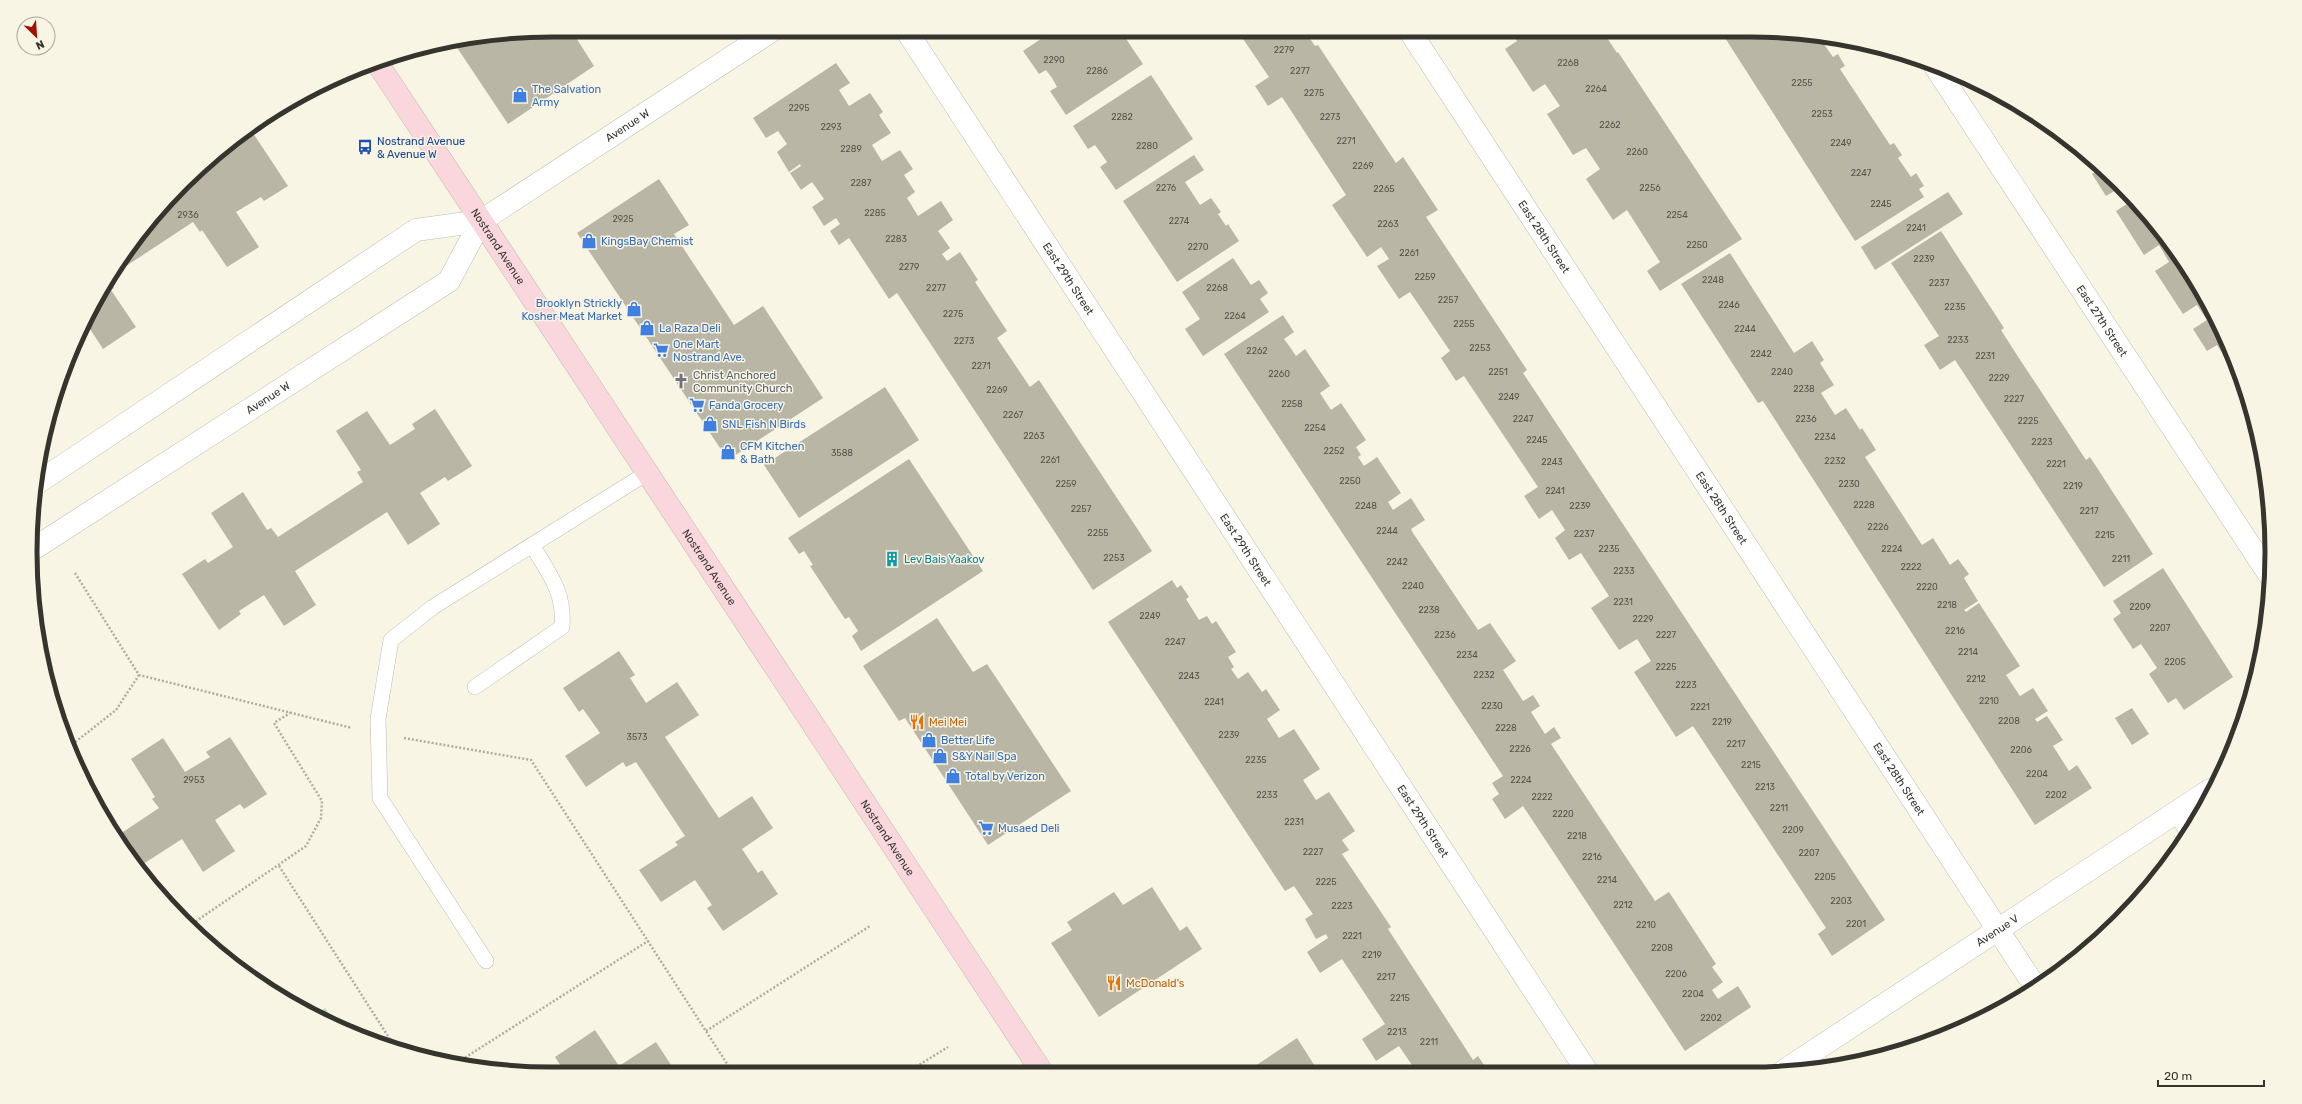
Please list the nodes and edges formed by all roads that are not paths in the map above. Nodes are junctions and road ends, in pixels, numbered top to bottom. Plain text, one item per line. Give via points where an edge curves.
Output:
1 (762, 37) edge
2 (911, 37) edge
3 (1414, 37) edge
4 (380, 66) edge
5 (1939, 73) edge
6 (481, 221) junction
7 (647, 473) junction
8 (42, 480) edge
9 (532, 545) junction
10 (37, 546) edge
11 (2265, 568) edge
12 (475, 687) dead end
13 (2202, 799) edge
14 (2181, 822) edge
15 (1998, 930) junction
16 (486, 961) dead end
17 (2032, 983) edge
18 (1792, 1065) edge
19 (1039, 1067) edge
20 (1584, 1067) edge

1 - 6 street, Avenue W
2 - 20 street, East 29th Street
3 - 15 street, East 28th Street
4 - 6 main road, Nostrand Avenue
5 - 11 street, East 27th Street
6 - 7 main road, Nostrand Avenue
6 - 8 street, Avenue W via 416,230
6 - 10 street, Avenue W via 448,280
7 - 9 lane
7 - 19 main road, Nostrand Avenue
9 - 12 lane via 561,596 562,627
9 - 16 lane via 433,607 391,640 377,734 380,798
13 - 14 street, Avenue V
14 - 15 street, Avenue V
15 - 17 street, East 28th Street
15 - 18 street, Avenue V

